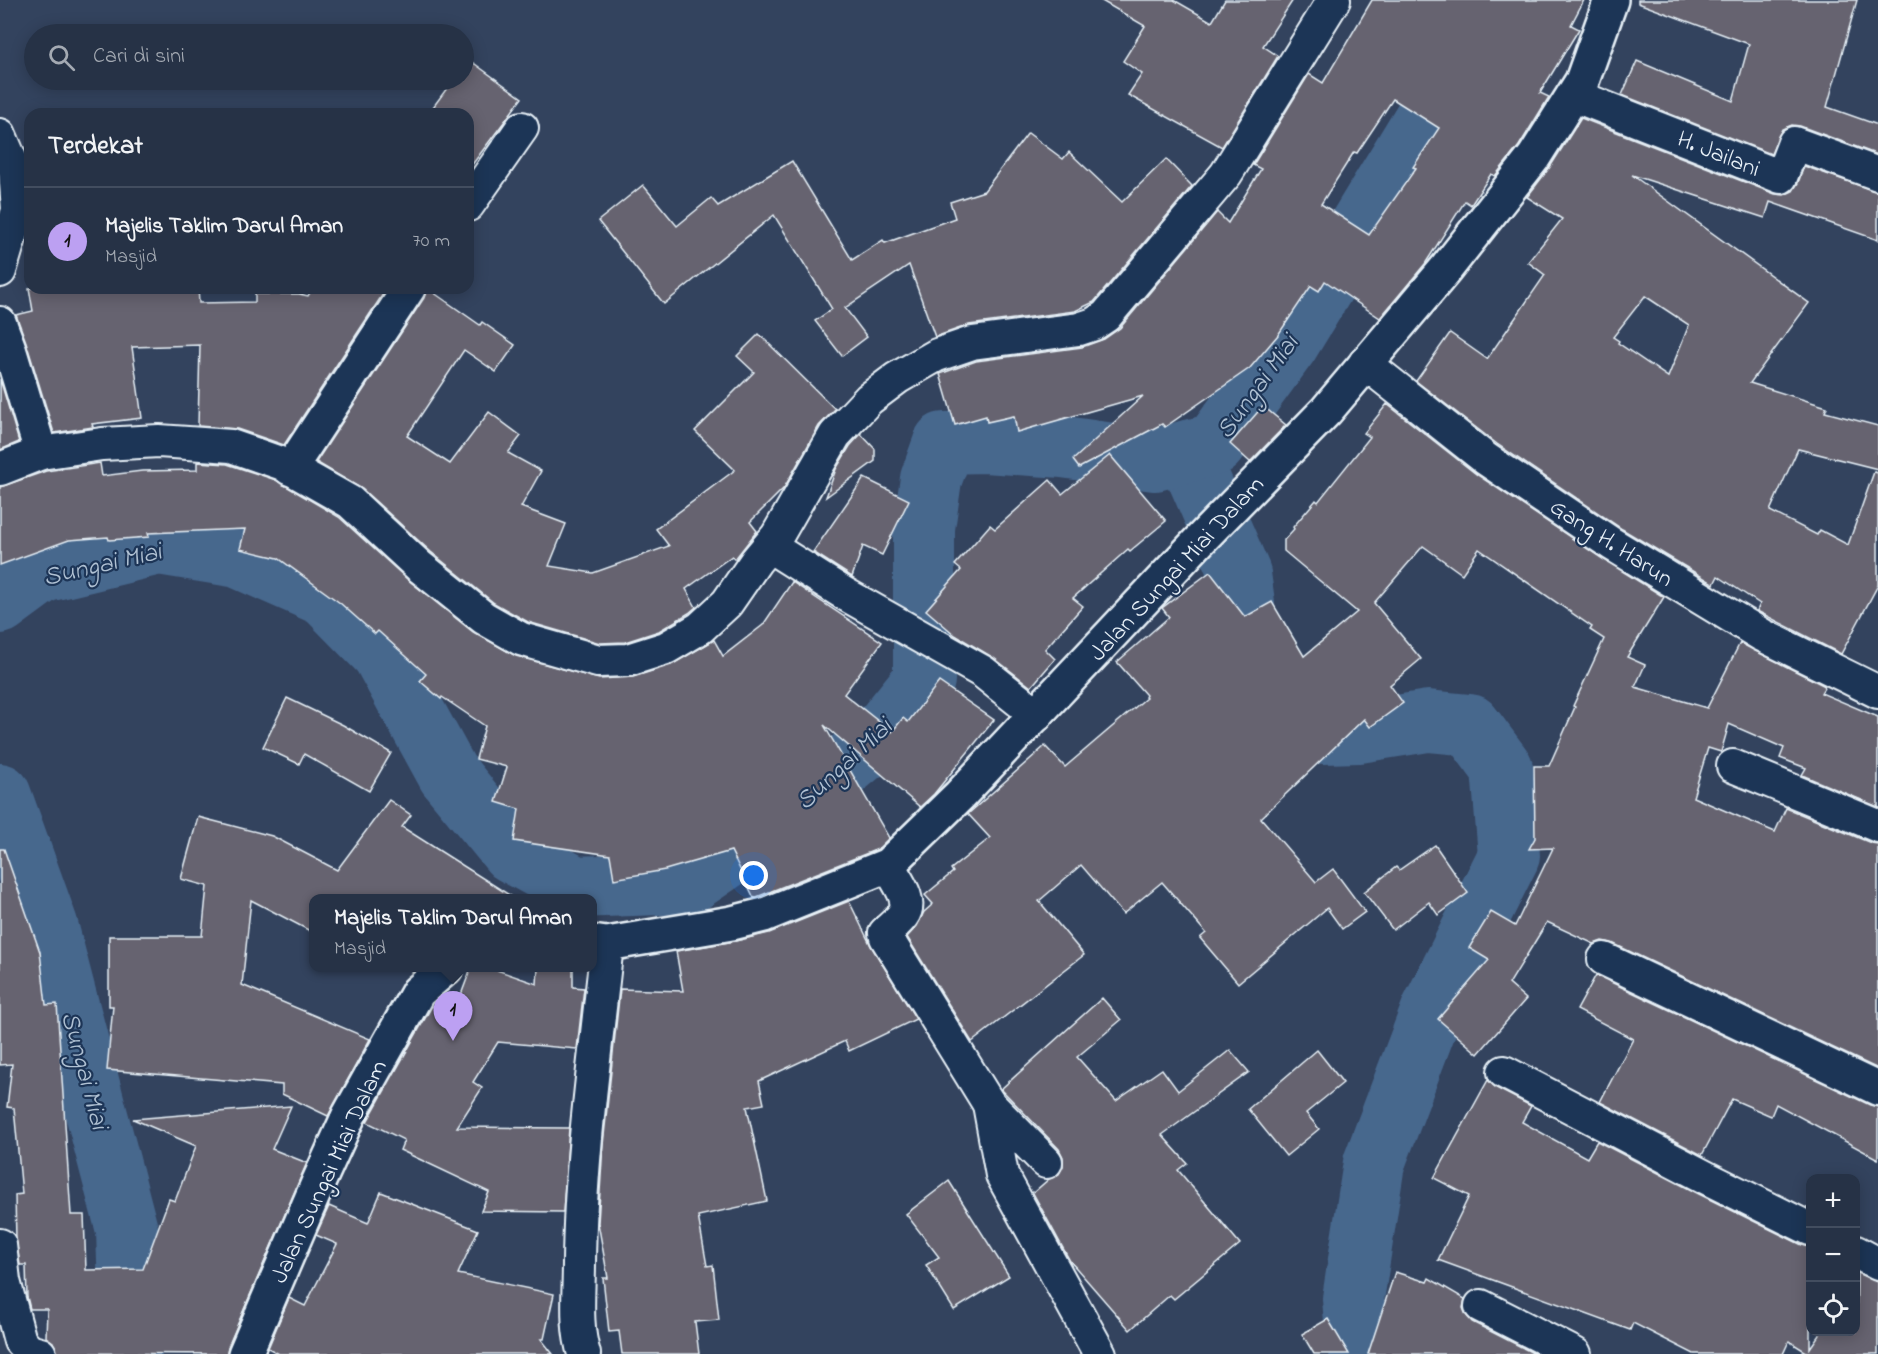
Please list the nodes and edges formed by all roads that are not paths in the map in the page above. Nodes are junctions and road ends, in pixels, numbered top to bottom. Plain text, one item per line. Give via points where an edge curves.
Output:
1 (1334, 0) edge
2 (1611, 0) edge
3 (1573, 95) junction
4 (522, 128) dead end
5 (0, 135) edge
6 (1878, 174) edge
7 (474, 196) edge
8 (0, 271) edge
9 (405, 294) edge
10 (0, 323) edge
11 (1365, 363) junction
12 (41, 453) junction
13 (0, 469) edge
14 (290, 469) junction
15 (769, 546) junction
16 (1878, 692) edge
17 (1037, 715) junction
18 (1733, 766) dead end
19 (1878, 826) edge
20 (888, 865) junction
21 (600, 943) edge
22 (1604, 958) dead end
23 (441, 972) edge
24 (1504, 1072) dead end
25 (1878, 1089) edge
26 (989, 1104) junction
27 (1046, 1162) dead end
28 (1808, 1228) edge
29 (0, 1245) edge
30 (1860, 1254) edge
31 (1878, 1264) edge
32 (1481, 1306) dead end
33 (37, 1353) edge
34 (245, 1354) edge
35 (584, 1354) edge
36 (1100, 1354) edge
37 (1575, 1354) edge

1 - 15 street via 1226,174 1106,316 1079,329 972,343 937,355 897,378 868,399 835,435
2 - 3 street, Jalan Sungai Miai Dalam via 1582,81
3 - 6 street, H. Jailani via 1781,177 1794,143
3 - 11 street, Jalan Sungai Miai Dalam via 1534,157
4 - 7 street
5 - 8 street via 15,170 18,210
9 - 14 street
10 - 12 street
11 - 16 street, Gang H. Harun via 1486,459 1612,544 1762,635
11 - 17 street, Jalan Sungai Miai Dalam via 1326,411
12 - 13 street
12 - 14 street via 159,441 231,446
14 - 15 street via 351,502 419,566 484,618 521,639 598,661 628,660 666,648 700,628 727,603
15 - 17 street via 983,672
17 - 20 street, Jalan Sungai Miai Dalam
18 - 19 street
20 - 21 street, Jalan Sungai Miai Dalam via 764,915
20 - 26 street via 907,907 885,933 886,937
21 - 35 street via 579,1232 578,1327
22 - 25 street
23 - 34 street, Jalan Sungai Miai Dalam via 418,992 349,1115
24 - 28 street
26 - 27 street
26 - 36 street via 1002,1175
29 - 33 street via 4,1281 20,1341
30 - 31 street
32 - 37 street

